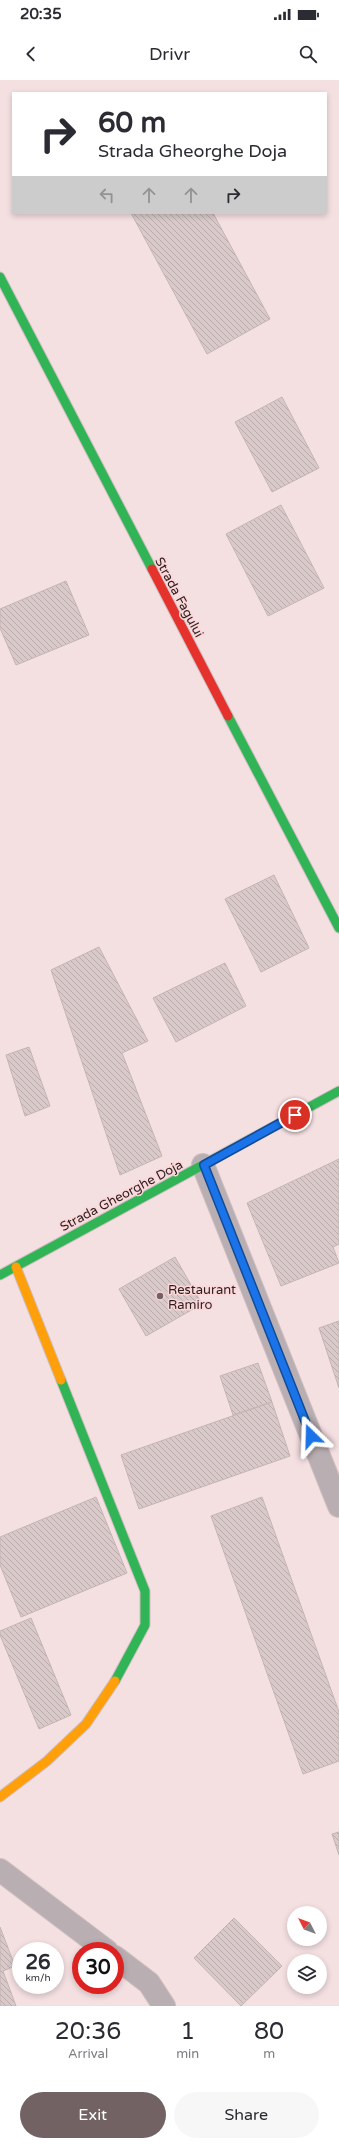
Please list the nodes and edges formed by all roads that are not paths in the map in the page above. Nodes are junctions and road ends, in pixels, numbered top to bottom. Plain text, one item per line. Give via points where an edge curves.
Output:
1 (0, 277) edge
2 (339, 928) edge
3 (339, 1091) edge
4 (204, 1165) junction
5 (16, 1267) junction
6 (0, 1275) edge
7 (339, 1506) edge
8 (0, 1797) edge
9 (0, 1870) edge
10 (95, 1942) edge
11 (124, 1964) edge
12 (164, 2006) edge

1 - 2 street, Strada Fagului
3 - 4 street, Strada Gheorghe Doja
4 - 5 street, Strada Gheorghe Doja
4 - 7 street
5 - 6 street, Strada Gheorghe Doja
5 - 8 street via 145,1591 145,1625 121,1672 86,1724 47,1761
9 - 10 street
11 - 12 street via 149,1983

